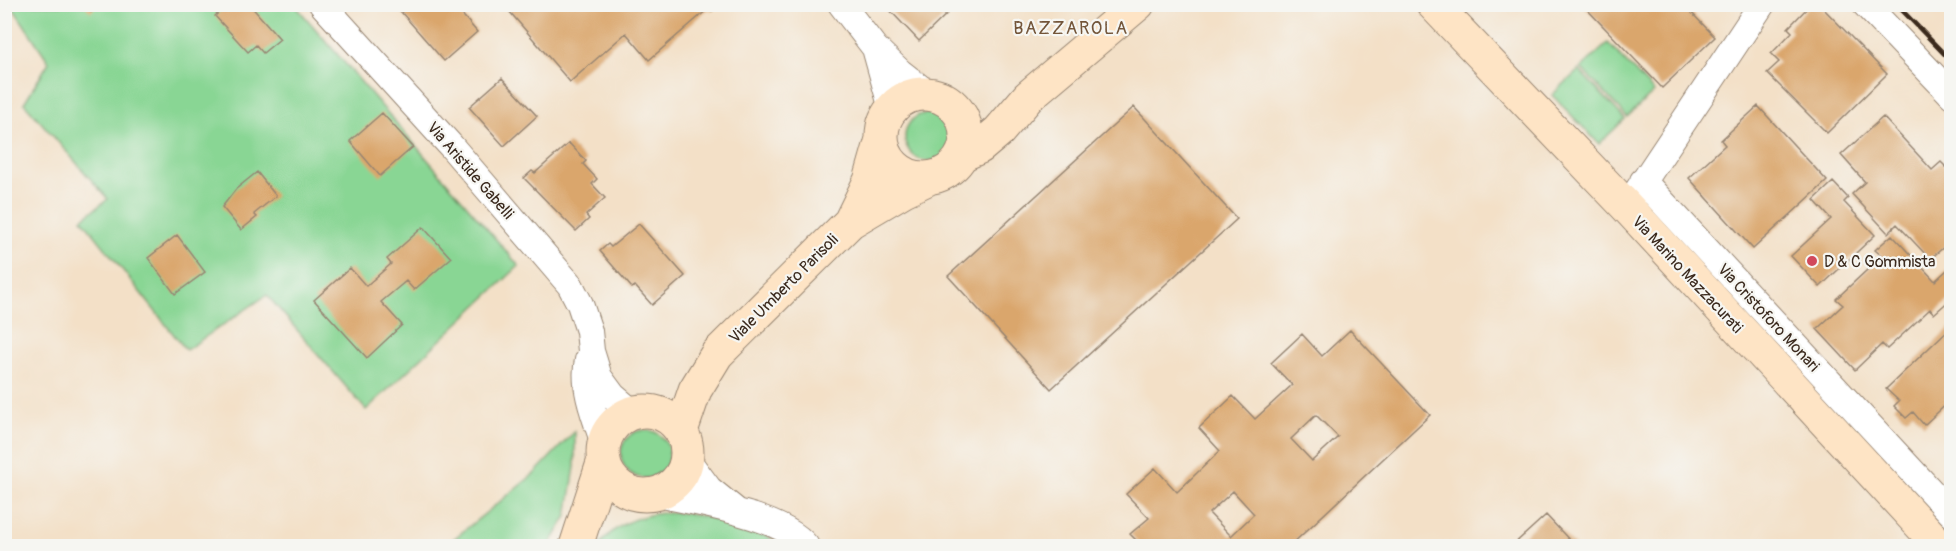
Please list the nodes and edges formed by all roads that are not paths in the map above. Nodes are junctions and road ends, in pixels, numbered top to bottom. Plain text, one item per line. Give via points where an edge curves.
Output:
1 (322, 4) edge
2 (842, 4) edge
3 (1138, 4) edge
4 (1433, 4) edge
5 (1762, 4) edge
6 (1865, 4) edge
7 (875, 48) junction
8 (928, 94) junction
9 (1952, 95) edge
10 (1029, 96) junction
11 (892, 109) junction
12 (961, 114) junction
13 (882, 139) junction
14 (962, 155) junction
15 (929, 178) junction
16 (1635, 194) junction
17 (850, 222) junction
18 (591, 351) junction
19 (717, 354) junction
20 (639, 412) junction
21 (684, 444) junction
22 (604, 452) junction
23 (1881, 461) junction
24 (648, 494) junction
25 (738, 512) junction
26 (1952, 514) edge
27 (578, 546) edge
28 (806, 546) edge
29 (1940, 546) edge

1 - 18 street, Via Aristide Gabelli via 570,285 590,331
2 - 7 street
3 - 10 street, Viale Umberto Parisoli
4 - 16 street, Via Marino Mazzacurati
5 - 16 street
6 - 9 street
7 - 8 street
7 - 11 street
8 - 11 street via 908,98
8 - 12 street via 941,97
10 - 12 street, Viale Umberto Parisoli via 991,111
10 - 14 street, Viale Umberto Parisoli via 999,131 980,147
11 - 13 street, Viale Umberto Parisoli
12 - 14 street via 966,141
13 - 15 street via 892,164 903,173
13 - 17 street, Viale Umberto Parisoli via 870,181
14 - 15 street, Viale Umberto Parisoli via 948,171
15 - 17 street, Viale Umberto Parisoli
16 - 23 street, Via Marino Mazzacurati
17 - 19 street, Viale Umberto Parisoli
18 - 20 street, Via Aristide Gabelli via 605,387
18 - 22 street, Via Aristide Gabelli via 587,388
19 - 20 street, Viale Umberto Parisoli
19 - 21 street, Viale Umberto Parisoli via 695,390
20 - 21 street via 666,416
20 - 22 street, Viale Umberto Parisoli via 620,419 610,430
21 - 24 street, Viale Umberto Parisoli via 683,470 676,481 666,489
21 - 25 street via 709,489
22 - 24 street via 608,473 617,484
22 - 27 street, Viale Umberto Parisoli
23 - 26 street
23 - 29 street, Via Marino Mazzacurati
24 - 25 street
24 - 27 street, Viale Umberto Parisoli via 612,514
25 - 28 street via 786,529

